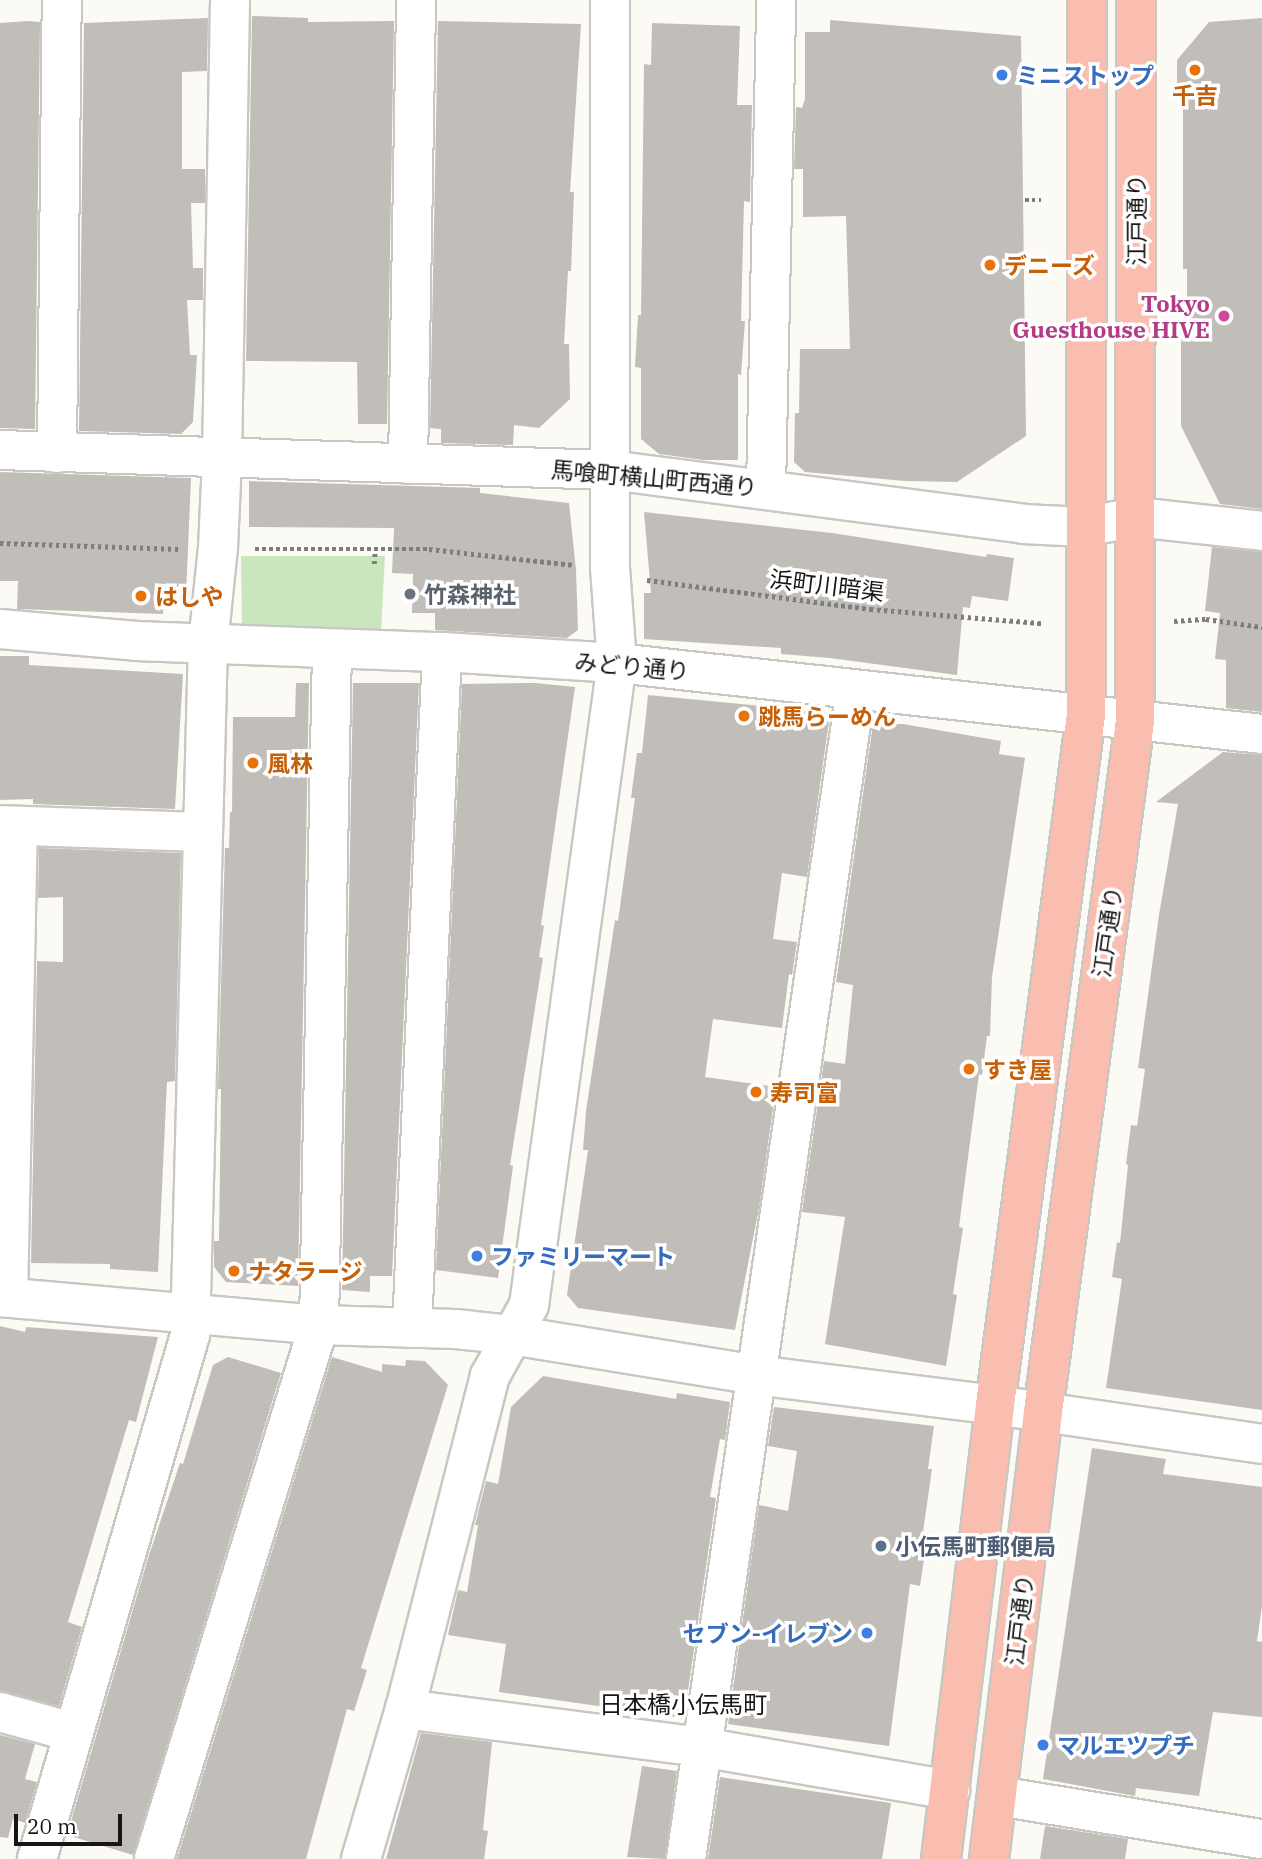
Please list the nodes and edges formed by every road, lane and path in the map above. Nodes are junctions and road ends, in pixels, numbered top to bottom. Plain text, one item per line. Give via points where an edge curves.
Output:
1 (62, 0) edge
2 (230, 0) edge
3 (416, 0) edge
4 (610, 0) edge
5 (776, 0) edge
6 (1087, 0) edge
7 (1136, 0) edge
8 (1025, 200) dead end
9 (1041, 200) dead end
10 (0, 450) edge
11 (57, 453) junction
12 (222, 459) junction
13 (408, 464) junction
14 (610, 470) junction
15 (766, 489) junction
16 (1136, 517) junction
17 (1085, 527) junction
18 (1262, 531) edge
19 (0, 543) edge
20 (218, 548) junction
21 (375, 550) junction
22 (374, 564) dead end
23 (596, 567) junction
24 (1174, 621) dead end
25 (1042, 623) dead end
26 (1262, 627) edge
27 (0, 629) edge
28 (208, 644) junction
29 (332, 649) junction
30 (442, 652) junction
31 (617, 663) junction
32 (856, 689) junction
33 (1086, 715) junction
34 (1135, 721) junction
35 (1262, 734) edge
36 (9, 826) edge
37 (203, 831) junction
38 (4, 1297) edge
39 (191, 1311) junction
40 (319, 1325) junction
41 (412, 1328) junction
42 (512, 1335) junction
43 (755, 1375) junction
44 (995, 1405) junction
45 (1043, 1412) junction
46 (1262, 1444) edge
47 (405, 1709) junction
48 (0, 1712) edge
49 (72, 1732) junction
50 (701, 1747) junction
51 (950, 1790) junction
52 (998, 1796) junction
53 (1262, 1839) edge
54 (37, 1859) edge
55 (154, 1859) edge
56 (360, 1859) edge
57 (686, 1859) edge
58 (941, 1859) edge
59 (989, 1859) edge

1 - 11 street
2 - 12 street
3 - 13 street
4 - 14 street
5 - 15 street
6 - 17 highway
7 - 16 highway, 江戸通り
8 - 9 path
10 - 11 street, 馬喰町横山町西通り
11 - 12 street, 馬喰町横山町西通り
12 - 13 street, 馬喰町横山町西通り
12 - 20 street
13 - 14 street, 馬喰町横山町西通り
14 - 15 street, 馬喰町横山町西通り
14 - 23 street
15 - 17 street, 馬喰町横山町西通り via 1023,524
16 - 17 street, 馬喰町横山町西通り
16 - 18 street, 馬喰町横山町西通り
16 - 34 highway, 江戸通り
17 - 33 highway
19 - 20 path, 浜町川暗渠
20 - 21 path, 浜町川暗渠
20 - 28 street
21 - 22 path
21 - 23 path, 浜町川暗渠 via 429,549
23 - 25 path, 浜町川暗渠 via 641,580 870,609
23 - 31 street
24 - 26 path via 1206,619
27 - 28 street, みどり通り
28 - 29 street, みどり通り
28 - 37 street
29 - 30 street, みどり通り
29 - 40 street
30 - 31 street, みどり通り
30 - 41 street
31 - 32 street, みどり通り
31 - 42 street via 529,1305
32 - 33 street, みどり通り
32 - 43 street
33 - 34 street, みどり通り
33 - 44 highway
34 - 35 street, みどり通り
34 - 45 highway, 江戸通り
36 - 37 street
36 - 38 street
37 - 39 street
38 - 39 street
39 - 40 street
39 - 49 street via 190,1335
40 - 41 street
40 - 55 street
41 - 42 street
42 - 43 street
42 - 47 street via 490,1376
43 - 44 street
43 - 50 street
44 - 45 street
44 - 51 highway
45 - 46 street
45 - 52 highway, 江戸通り
47 - 50 street
47 - 56 street
48 - 49 street
49 - 54 street
50 - 51 street
50 - 57 street
51 - 58 highway
52 - 53 street
52 - 59 highway, 江戸通り

